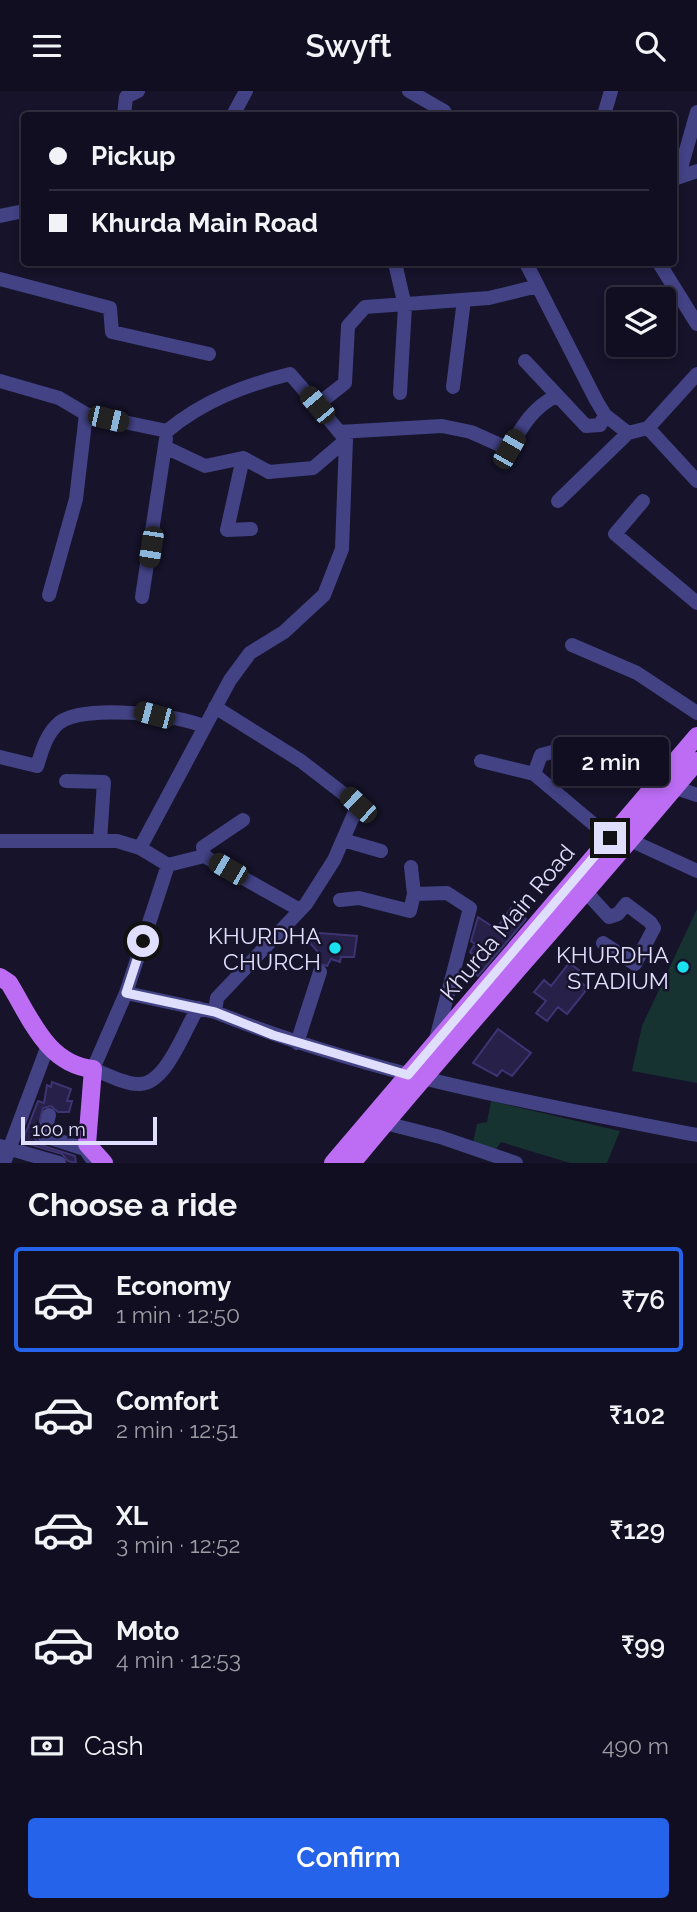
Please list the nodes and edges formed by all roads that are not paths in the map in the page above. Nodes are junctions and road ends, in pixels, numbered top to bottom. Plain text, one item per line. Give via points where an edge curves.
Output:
1 (138, 91) edge
2 (246, 91) edge
3 (409, 91) edge
4 (611, 91) edge
5 (124, 112) edge
6 (235, 112) edge
7 (444, 112) edge
8 (605, 112) edge
9 (697, 112) edge
10 (697, 171) edge
11 (677, 174) edge
12 (677, 177) edge
13 (21, 212) edge
14 (0, 216) edge
15 (396, 266) edge
16 (528, 266) edge
17 (661, 266) edge
18 (0, 279) edge
19 (538, 286) junction
20 (464, 300) junction
21 (405, 306) junction
22 (697, 324) edge
23 (209, 354) dead end
24 (525, 361) dead end
25 (697, 374) edge
26 (0, 381) edge
27 (453, 387) dead end
28 (400, 393) dead end
29 (556, 396) junction
30 (317, 405) junction
31 (86, 414) junction
32 (605, 415) junction
33 (648, 428) junction
34 (167, 431) junction
35 (628, 433) junction
36 (343, 436) junction
37 (165, 447) junction
38 (243, 458) junction
39 (697, 481) edge
40 (558, 501) dead end
41 (643, 501) dead end
42 (251, 529) dead end
43 (49, 595) dead end
44 (142, 597) dead end
45 (697, 603) edge
46 (572, 645) dead end
47 (215, 708) junction
48 (697, 713) edge
49 (203, 726) junction
50 (697, 736) edge
51 (571, 747) dead end
52 (0, 757) edge
53 (481, 761) dead end
54 (697, 761) edge
55 (534, 774) junction
56 (66, 781) dead end
57 (676, 788) junction
58 (697, 795) edge
59 (243, 820) dead end
60 (610, 838) junction
61 (343, 840) junction
62 (0, 841) edge
63 (100, 841) junction
64 (632, 841) junction
65 (140, 848) junction
66 (382, 851) dead end
67 (204, 856) junction
68 (168, 865) junction
69 (411, 867) dead end
70 (697, 871) edge
71 (586, 893) junction
72 (414, 894) junction
73 (340, 900) dead end
74 (300, 910) junction
75 (603, 943) dead end
76 (320, 972) dead end
77 (0, 977) edge
78 (126, 993) junction
79 (198, 1008) junction
80 (215, 1012) junction
81 (297, 1042) junction
82 (434, 1045) junction
83 (47, 1048) junction
84 (93, 1069) junction
85 (416, 1076) junction
86 (49, 1115) dead end
87 (385, 1123) junction
88 (697, 1135) edge
89 (5, 1153) edge
90 (59, 1163) edge
91 (102, 1163) edge
92 (333, 1163) edge
93 (352, 1163) edge
94 (516, 1163) edge

1 - 5 street via 126,97
2 - 6 street
3 - 7 street
4 - 8 street
9 - 11 street
10 - 12 street
13 - 14 street
15 - 21 street
16 - 19 street
17 - 22 street
18 - 23 street via 110,309 112,332
19 - 20 street
19 - 32 street
20 - 21 street
20 - 27 street
21 - 28 street
21 - 30 street via 365,307 348,326 345,383
24 - 29 street
25 - 33 street
26 - 31 street via 59,398
29 - 32 street via 586,426 600,425
29 - 36 street via 528,417 509,449 471,432 442,426
30 - 34 street via 290,374 250,383 190,412
30 - 36 street
31 - 34 street
31 - 43 street via 76,499
32 - 35 street
33 - 35 street
33 - 39 street
34 - 37 street
35 - 40 street
36 - 38 street via 313,468 270,472
36 - 47 street via 341,549 324,595 284,632 250,653
37 - 38 street via 205,466
37 - 44 street
38 - 42 street via 227,530
41 - 45 street via 615,534
46 - 48 street via 637,673
47 - 49 street
47 - 61 street via 301,761 358,805
49 - 52 street via 188,719 140,712 92,714 61,721 48,736 37,766
49 - 65 street
50 - 60 main road, Khurda Main Road
51 - 55 street via 541,755
53 - 55 street
54 - 57 main road, Khurda Main Road
55 - 60 street
56 - 63 street via 104,782
57 - 58 street
57 - 64 main road, Khurda Main Road
59 - 67 street via 203,847
60 - 82 main road, Khurda Main Road
61 - 66 street
61 - 74 street
62 - 63 street
63 - 65 street
64 - 70 street
64 - 71 main road, Khurda Main Road
65 - 68 street
67 - 68 street
67 - 74 street
68 - 78 street
69 - 72 street
71 - 75 street via 609,917 626,904 654,928 635,964
71 - 85 main road, Khurda Main Road
72 - 73 street via 410,911 359,898
72 - 82 street via 447,893 470,908
74 - 80 street via 217,998
76 - 81 street
77 - 83 main road via 9,983
78 - 79 street
78 - 84 street
79 - 80 street
79 - 84 street via 154,1079 137,1085
80 - 81 street
81 - 85 street
82 - 85 main road, Khurda Main Road
83 - 84 main road via 76,1067
83 - 89 street
84 - 91 main road via 87,1144
85 - 87 main road, Khurda Main Road
85 - 88 street via 487,1095
85 - 92 main road
86 - 91 street via 44,1136 85,1149
87 - 93 main road, Khurda Main Road
87 - 94 street
89 - 90 street

